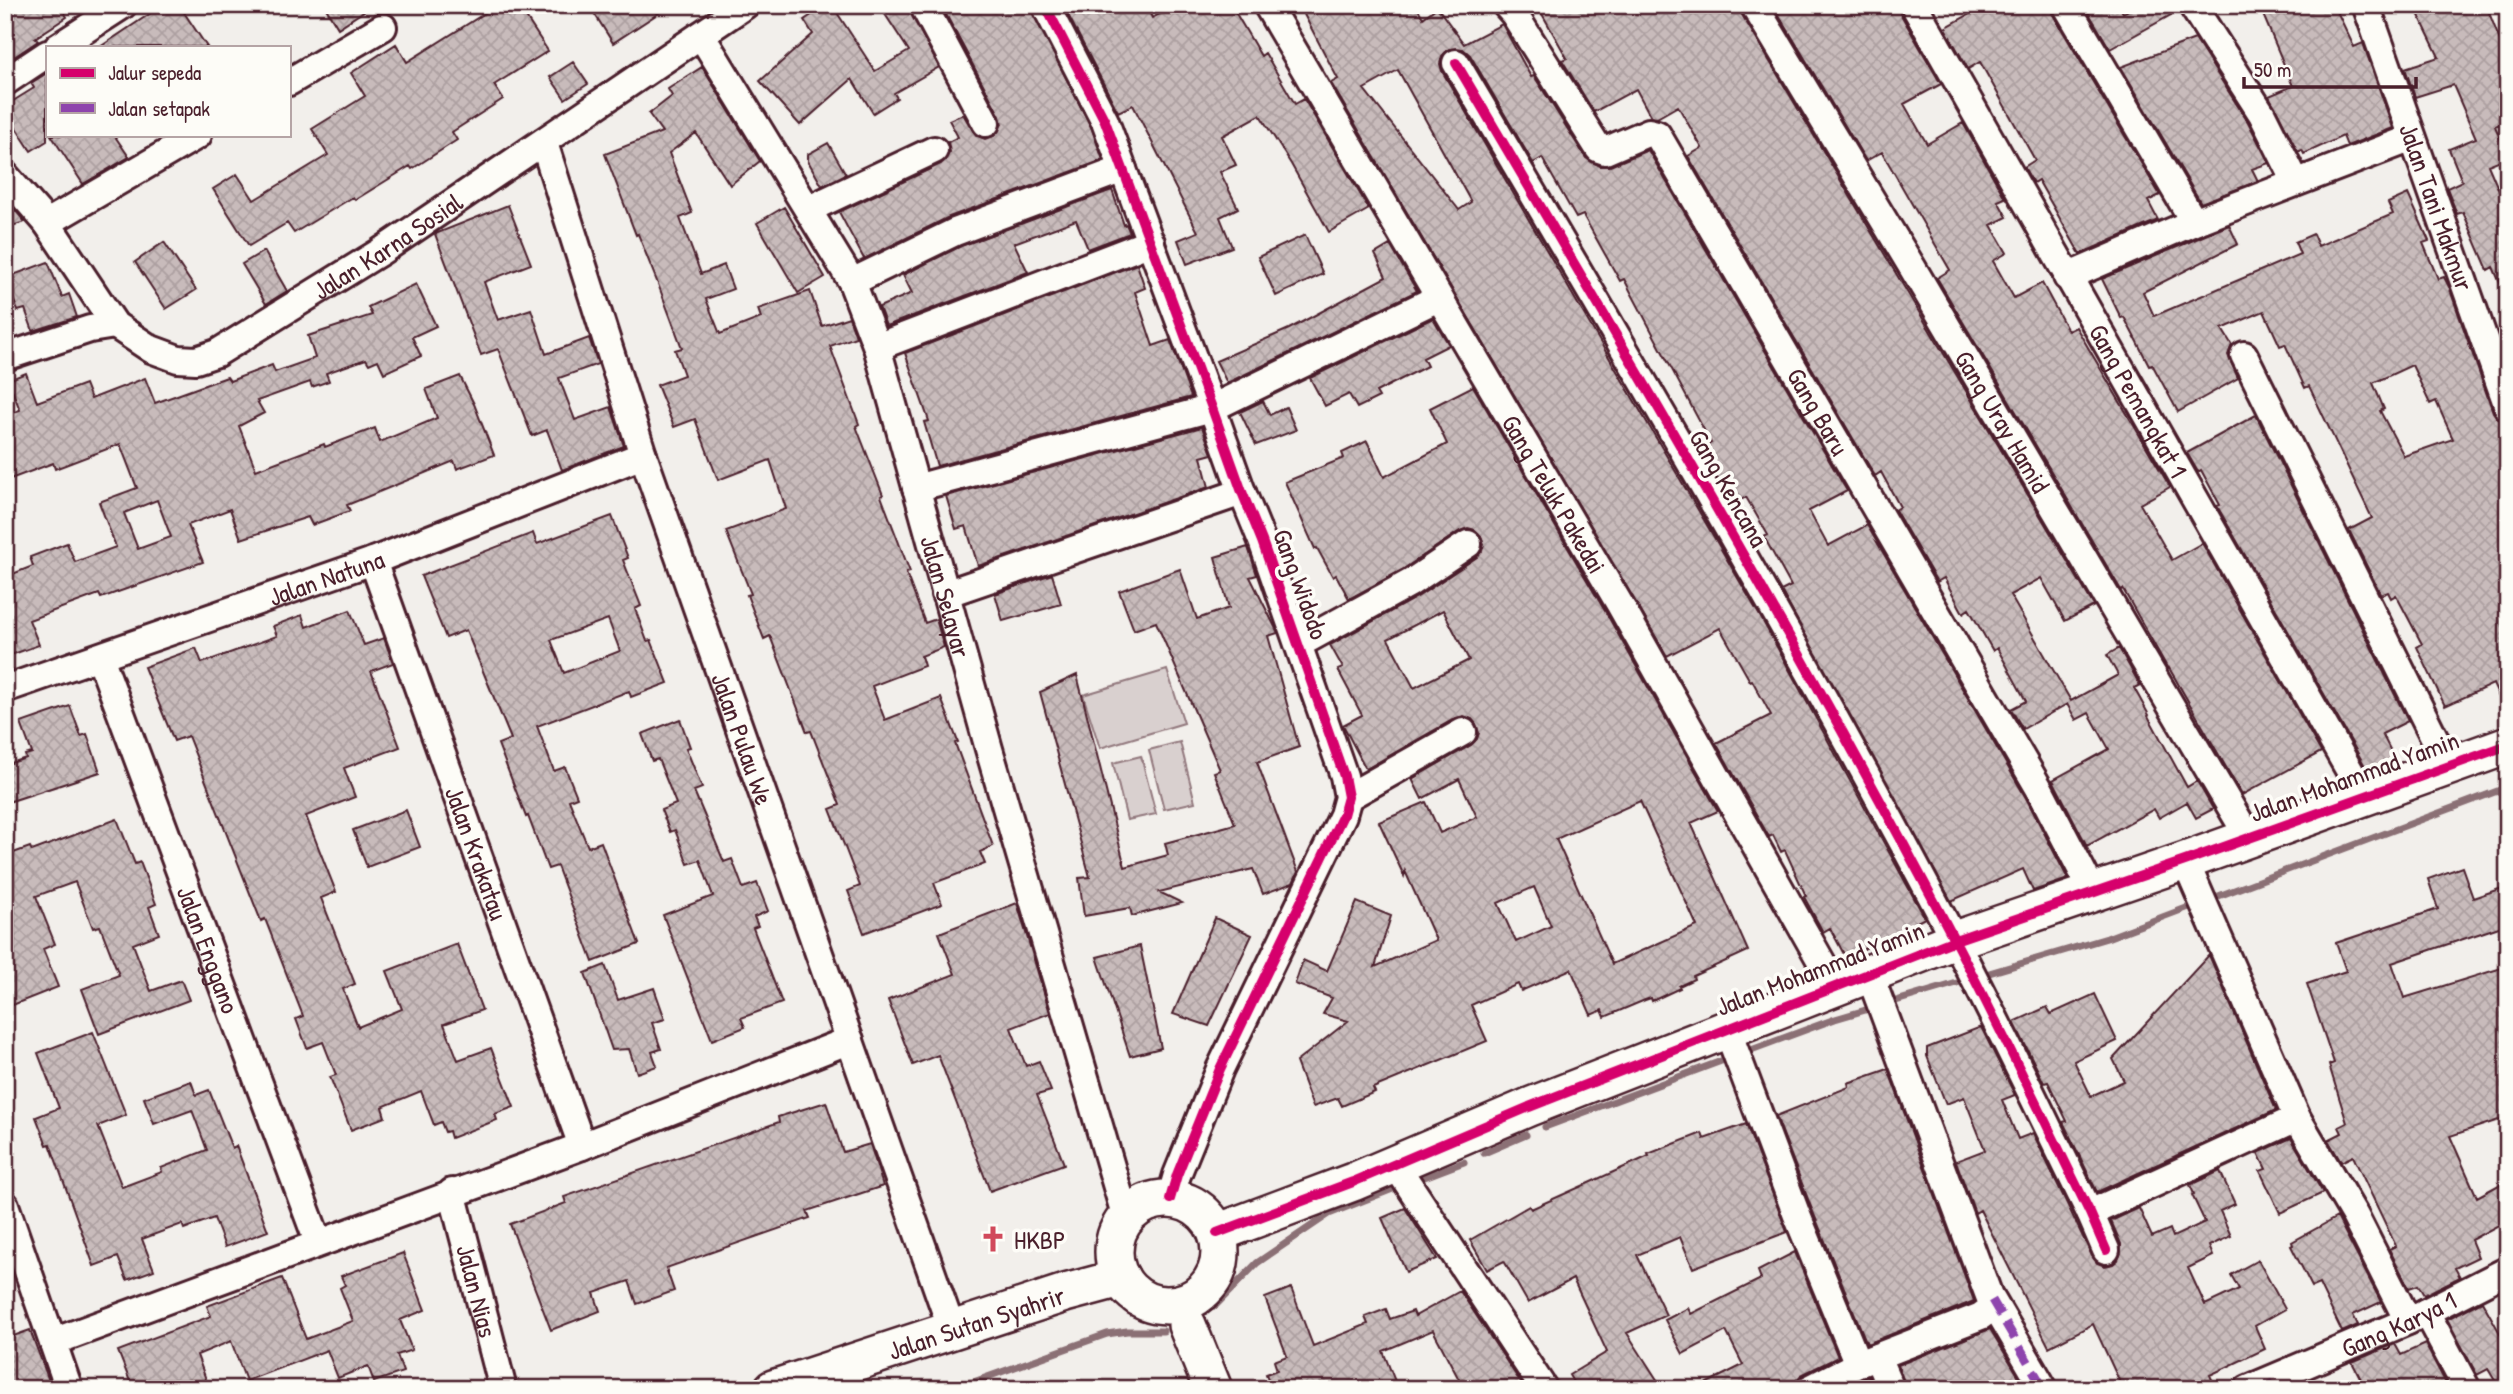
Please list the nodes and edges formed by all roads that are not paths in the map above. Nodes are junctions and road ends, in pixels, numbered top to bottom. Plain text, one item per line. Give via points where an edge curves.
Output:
1 (123, 5) edge
2 (923, 5) edge
3 (1045, 5) edge
4 (1267, 5) edge
5 (1506, 5) edge
6 (1754, 5) edge
7 (2066, 5) edge
8 (2192, 5) edge
9 (2366, 5) edge
10 (738, 7) edge
11 (1919, 7) edge
12 (383, 27) dead end
13 (701, 35) junction
14 (60, 46) edge
15 (46, 55) edge
16 (1456, 63) dead end
17 (290, 81) edge
18 (5, 82) edge
19 (986, 122) dead end
20 (196, 136) edge
21 (2412, 138) junction
22 (544, 143) junction
23 (934, 150) dead end
24 (1123, 169) junction
25 (5, 175) edge
26 (2296, 182) junction
27 (809, 209) junction
28 (2194, 222) junction
29 (47, 223) junction
30 (1151, 242) junction
31 (2067, 277) junction
32 (852, 282) junction
33 (1438, 299) junction
34 (115, 325) junction
35 (877, 346) junction
36 (2244, 355) dead end
37 (5, 357) edge
38 (2508, 407) edge
39 (1212, 408) junction
40 (643, 455) junction
41 (916, 488) junction
42 (1241, 492) junction
43 (1468, 544) dead end
44 (373, 561) junction
45 (945, 594) junction
46 (1299, 644) junction
47 (100, 657) junction
48 (5, 689) edge
49 (1464, 732) dead end
50 (2508, 745) edge
51 (2449, 767) junction
52 (2364, 796) junction
53 (1348, 797) junction
54 (2249, 838) junction
55 (2185, 862) junction
56 (2093, 892) junction
57 (1955, 941) junction
58 (1869, 975) junction
59 (1835, 986) junction
60 (1727, 1029) junction
61 (850, 1041) junction
62 (2297, 1118) junction
63 (582, 1146) junction
64 (1395, 1165) junction
65 (452, 1192) junction
66 (1152, 1198) junction
67 (5, 1205) edge
68 (2091, 1213) junction
69 (1224, 1235) junction
70 (10, 1237) edge
71 (318, 1242) junction
72 (2106, 1250) dead end
73 (2508, 1270) edge
74 (1112, 1275) junction
75 (1992, 1300) junction
76 (1182, 1310) junction
77 (2417, 1317) junction
78 (952, 1330) junction
79 (53, 1342) junction
80 (1867, 1361) junction
81 (2263, 1386) edge
82 (69, 1389) edge
83 (503, 1389) edge
84 (773, 1389) edge
85 (1213, 1389) edge
86 (1545, 1389) edge
87 (1809, 1389) edge
88 (1891, 1389) edge
89 (2045, 1389) edge
90 (2467, 1389) edge

1 - 14 street
2 - 19 street
3 - 24 street, Gang Widodo via 1105,121
4 - 33 street, Gang Teluk Pakedai
5 - 56 street, Gang Baru via 1599,149 1605,151 1649,132 1657,134 2040,790
6 - 54 street, Gang Uray Hamid
7 - 28 street
8 - 26 street via 2262,114
9 - 21 street, Jalan Tani Makmur
10 - 13 street, Jalan Karna Sosial
11 - 31 street, Gang Pemangkat 1
12 - 17 street
13 - 22 street, Jalan Karna Sosial
13 - 27 street, Jalan Selayar
15 - 18 street
16 - 57 street, Gang Kencana via 1816,684
20 - 29 street
21 - 26 street
21 - 38 street, Jalan Tani Makmur
22 - 34 street, Jalan Karna Sosial via 380,252 208,357 187,360 166,355
22 - 40 street, Jalan Pulau We
23 - 27 street
24 - 30 street, Gang Widodo
24 - 32 street via 955,232
25 - 29 street
26 - 28 street
27 - 32 street, Jalan Selayar
28 - 31 street
29 - 34 street
30 - 35 street
30 - 39 street, Gang Widodo
31 - 52 street, Gang Pemangkat 1
32 - 35 street, Jalan Selayar
33 - 39 street
33 - 59 street, Gang Teluk Pakedai via 1619,603
34 - 37 street
35 - 41 street, Jalan Selayar
36 - 51 street
39 - 41 street
39 - 42 street, Gang Widodo
40 - 44 street, Jalan Natuna
40 - 61 street, Jalan Pulau We
41 - 45 street, Jalan Selayar
42 - 45 street
42 - 46 street, Gang Widodo
43 - 46 street via 1410,583
44 - 47 street, Jalan Natuna
44 - 63 street, Jalan Krakatau
45 - 66 street, Jalan Selayar
46 - 53 street, Gang Widodo
47 - 48 street, Jalan Natuna
47 - 71 street, Jalan Enggano
49 - 53 street
50 - 51 street, Jalan Mohammad Yamin
51 - 52 street, Jalan Mohammad Yamin
52 - 54 street, Jalan Mohammad Yamin
53 - 66 street via 1220,1069
54 - 55 street, Jalan Mohammad Yamin
55 - 56 street, Jalan Mohammad Yamin
55 - 62 street
56 - 57 street, Jalan Mohammad Yamin
57 - 58 street, Jalan Mohammad Yamin
57 - 68 street, Gang Kencana
58 - 59 street, Jalan Mohammad Yamin
58 - 75 street
59 - 60 street, Jalan Mohammad Yamin
60 - 64 street, Jalan Mohammad Yamin
60 - 80 street via 1796,1213
61 - 63 street
61 - 78 street, Jalan Pulau We
62 - 68 street
62 - 77 street
63 - 65 street
64 - 69 street, Jalan Mohammad Yamin
64 - 86 street
65 - 71 street
65 - 83 street, Jalan Nias
66 - 69 street via 1204,1213
66 - 74 street via 1118,1232
67 - 70 street
68 - 72 street, Gang Kencana
69 - 76 street via 1214,1278
70 - 79 street
71 - 79 street
73 - 77 street, Gang Karya 1
74 - 76 street via 1151,1303
74 - 78 street, Jalan Sutan Syahrir
75 - 80 street via 1991,1308 1981,1316
75 - 89 street
76 - 85 street
77 - 81 street, Gang Karya 1
77 - 90 street
78 - 84 street, Jalan Sutan Syahrir
79 - 82 street
80 - 87 street
80 - 88 street

